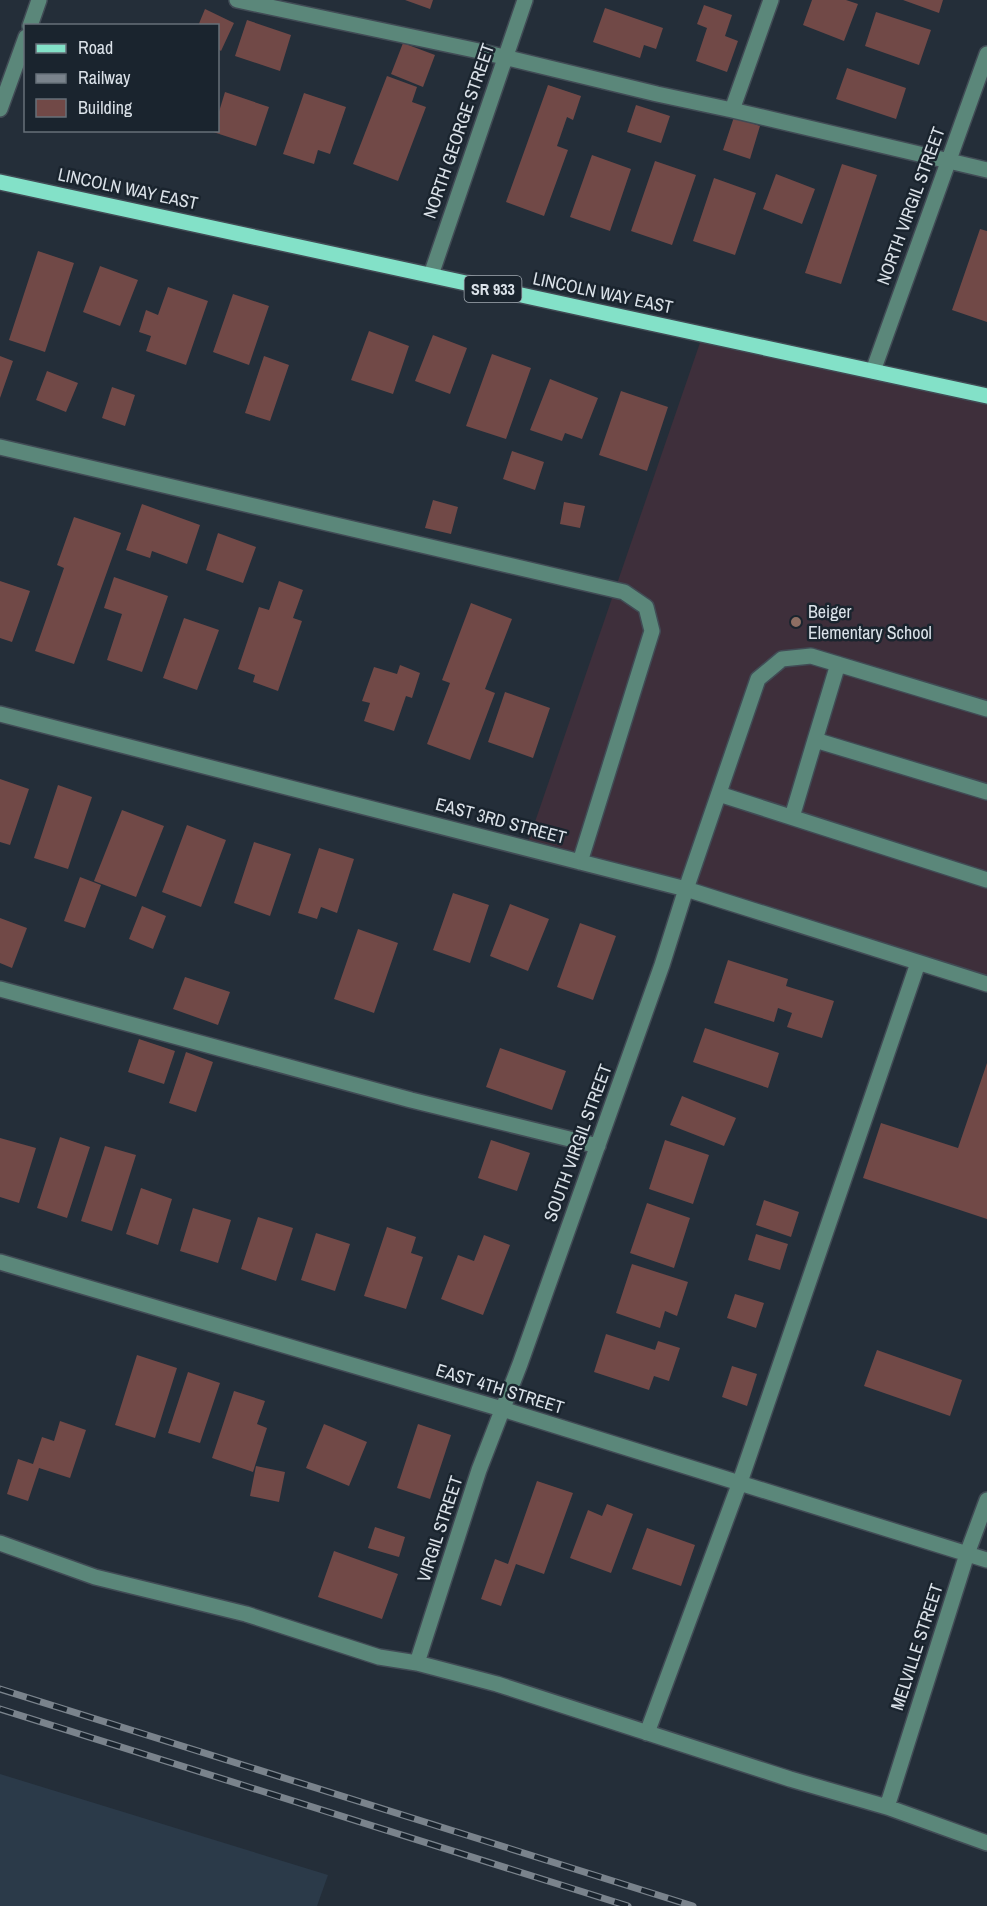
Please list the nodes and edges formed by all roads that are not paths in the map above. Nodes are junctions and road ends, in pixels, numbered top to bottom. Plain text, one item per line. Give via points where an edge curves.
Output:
1 (39, 0) edge
2 (237, 0) edge
3 (525, 0) edge
4 (771, 0) edge
5 (283, 5) edge
6 (31, 24) edge
7 (24, 43) edge
8 (987, 54) edge
9 (505, 58) junction
10 (0, 109) edge
11 (732, 110) junction
12 (947, 161) junction
13 (987, 170) edge
14 (0, 182) edge
15 (431, 275) junction
16 (873, 371) junction
17 (987, 396) edge
18 (0, 447) edge
19 (838, 664) junction
20 (987, 709) edge
21 (0, 714) edge
22 (815, 740) junction
23 (987, 792) edge
24 (718, 794) junction
25 (792, 817) junction
26 (580, 862) junction
27 (987, 880) edge
28 (686, 889) junction
29 (918, 963) junction
30 (987, 984) edge
31 (0, 989) edge
32 (598, 1146) junction
33 (0, 1262) edge
34 (502, 1409) junction
35 (740, 1482) junction
36 (987, 1500) edge
37 (0, 1543) edge
38 (968, 1554) junction
39 (987, 1560) edge
40 (417, 1662) junction
41 (647, 1733) junction
42 (887, 1807) junction
43 (987, 1843) edge

1 - 6 street
2 - 5 street
3 - 9 street, NORTH GEORGE STREET
4 - 11 street
5 - 9 street
7 - 10 street
8 - 12 street, NORTH VIRGIL STREET
9 - 11 street
9 - 15 street, NORTH GEORGE STREET
11 - 12 street
12 - 13 street
12 - 16 street, NORTH VIRGIL STREET
14 - 15 main road, LINCOLN WAY EAST / SR 933
15 - 16 main road, LINCOLN WAY EAST / SR 933
16 - 17 main road, LINCOLN WAY EAST / SR 933
18 - 26 street via 624,592 646,606 652,631
19 - 20 street, SOUTH VIRGIL STREET
19 - 22 street
19 - 24 street, SOUTH VIRGIL STREET via 811,656 782,659 758,679
21 - 26 street, EAST 3RD STREET
22 - 23 street
22 - 25 street
24 - 25 street
24 - 28 street, SOUTH VIRGIL STREET
25 - 27 street
26 - 28 street, EAST 3RD STREET
28 - 29 street, EAST 3RD STREET
28 - 32 street, SOUTH VIRGIL STREET
29 - 30 street, EAST 3RD STREET
29 - 35 street
31 - 32 street via 399,1097
32 - 34 street, SOUTH VIRGIL STREET
33 - 34 street, EAST 4TH STREET
34 - 35 street, EAST 4TH STREET
34 - 40 street, VIRGIL STREET
35 - 38 street, EAST 4TH STREET
35 - 41 street
36 - 38 street, MELVILLE STREET
37 - 40 street via 95,1577 246,1614 379,1657
38 - 39 street, EAST 4TH STREET
38 - 42 street, MELVILLE STREET
40 - 41 street
41 - 42 street
42 - 43 street

